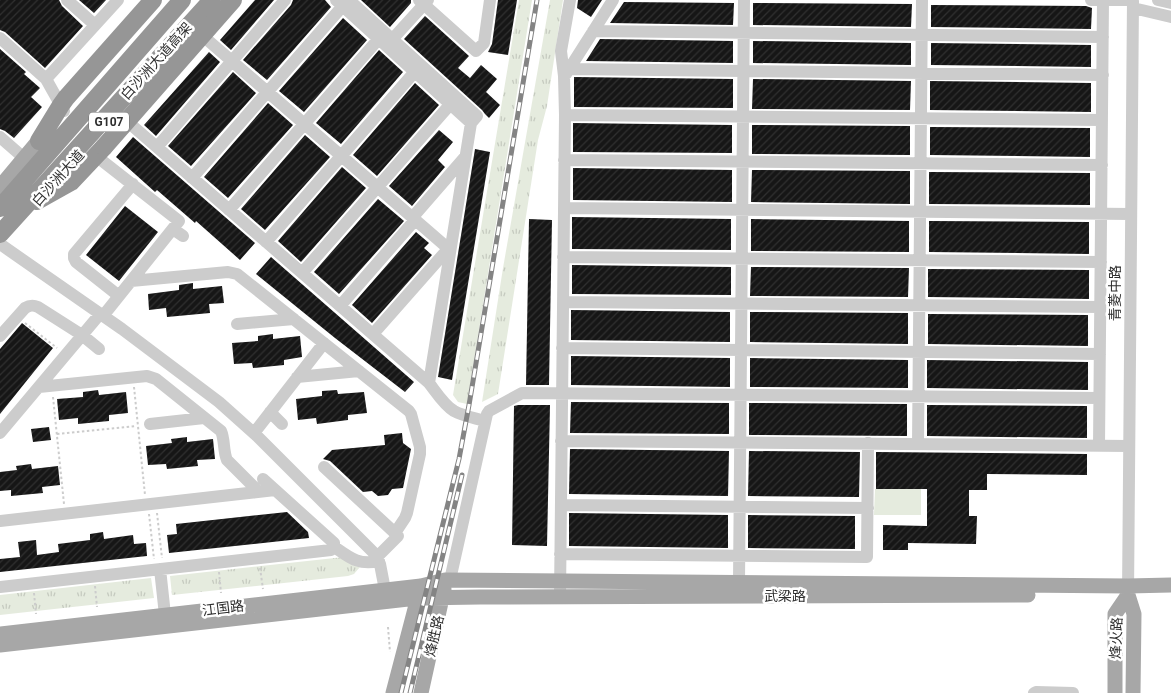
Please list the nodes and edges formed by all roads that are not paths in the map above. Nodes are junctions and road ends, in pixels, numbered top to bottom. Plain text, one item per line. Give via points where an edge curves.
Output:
1 (67, 0) edge
2 (118, 0) edge
3 (153, 0) edge
4 (161, 0) edge
5 (182, 0) edge
6 (212, 0) edge
7 (216, 0) edge
8 (233, 0) edge
9 (285, 0) edge
10 (490, 0) edge
11 (570, 0) edge
12 (613, 0) edge
13 (744, 0) edge
14 (922, 0) edge
15 (1091, 0) edge
16 (1104, 0) edge
17 (1158, 0) edge
18 (424, 1) edge
19 (344, 2) edge
20 (1133, 3) edge
21 (1171, 3) edge
22 (1171, 17) edge
23 (95, 25) junction
24 (192, 27) junction
25 (593, 32) junction
26 (744, 33) junction
27 (921, 35) junction
28 (1103, 37) junction
29 (0, 38) edge
30 (386, 39) junction
31 (232, 61) junction
32 (418, 68) junction
33 (743, 71) junction
34 (567, 72) junction
35 (921, 73) junction
36 (1103, 74) junction
37 (46, 79) junction
38 (267, 92) junction
39 (454, 101) junction
40 (64, 105) junction
41 (117, 113) junction
42 (564, 115) junction
43 (743, 116) junction
44 (921, 118) junction
45 (1102, 120) junction
46 (304, 124) junction
47 (0, 136) edge
48 (39, 141) joint
49 (156, 147) junction
50 (100, 151) junction
51 (341, 156) junction
52 (465, 157) junction
53 (24, 158) junction
54 (564, 160) junction
55 (742, 162) junction
56 (920, 163) junction
57 (1102, 165) junction
58 (192, 178) junction
59 (133, 184) junction
60 (0, 187) edge
61 (378, 188) junction
62 (37, 201) junction
63 (0, 208) edge
64 (564, 208) junction
65 (229, 210) junction
66 (742, 210) junction
67 (920, 212) junction
68 (1101, 213) junction
69 (1130, 214) junction
70 (413, 219) junction
71 (0, 234) edge
72 (266, 242) junction
73 (0, 244) edge
74 (449, 250) junction
75 (563, 257) junction
76 (742, 259) junction
77 (919, 260) junction
78 (1101, 262) junction
79 (302, 273) junction
80 (131, 281) junction
81 (117, 294) junction
82 (563, 302) junction
83 (741, 304) junction
84 (340, 306) junction
85 (919, 306) junction
86 (1100, 308) junction
87 (100, 314) junction
88 (294, 319) junction
89 (237, 324) dead end
90 (84, 333) junction
91 (373, 334) junction
92 (0, 336) edge
93 (324, 343) junction
94 (101, 347) dead end
95 (562, 348) junction
96 (741, 350) junction
97 (918, 352) junction
98 (1100, 354) junction
99 (359, 371) junction
100 (297, 377) junction
101 (429, 383) junction
102 (45, 386) junction
103 (562, 393) junction
104 (740, 395) junction
105 (918, 397) junction
106 (1099, 398) junction
107 (270, 412) junction
108 (204, 418) junction
109 (485, 421) junction
110 (282, 424) dead end
111 (144, 425) road end
112 (0, 433) edge
113 (254, 433) junction
114 (561, 441) junction
115 (740, 442) junction
116 (868, 443) junction
117 (918, 444) junction
118 (1099, 446) junction
119 (1129, 446) junction
120 (324, 467) dead end
121 (264, 479) dead end
122 (275, 490) junction
123 (259, 492) junction
124 (561, 505) junction
125 (739, 506) junction
126 (868, 508) junction
127 (0, 521) edge
128 (394, 532) junction
129 (332, 546) junction
130 (560, 554) junction
131 (739, 556) junction
132 (376, 557) junction
133 (160, 569) junction
134 (448, 580) junction
135 (560, 581) junction
136 (738, 582) junction
137 (1171, 585) edge
138 (0, 587) edge
139 (385, 590) junction
140 (1128, 591) junction
141 (419, 592) junction
142 (1171, 595) edge
143 (560, 597) junction
144 (442, 598) junction
145 (165, 615) junction
146 (0, 634) edge
147 (0, 645) edge
148 (393, 693) edge
149 (421, 693) edge
150 (1034, 693) edge
151 (1073, 693) edge
152 (1115, 693) edge
153 (1133, 693) edge

1 - 23 street
2 - 23 street
3 - 40 highway
4 - 40 main road, G107
5 - 63 highway, 白沙洲大道高架
6 - 71 highway, 白沙洲大道高架
7 - 24 main road, 白沙洲大道 / G107
8 - 50 highway, bridge
9 - 31 street
10 - 18 street via 484,43 476,51
11 - 34 street via 561,51
12 - 25 street
13 - 26 street
14 - 27 street
15 - 16 street
16 - 20 street
16 - 28 street
17 - 21 street
18 - 30 street
19 - 30 street
19 - 38 street
20 - 22 street
20 - 69 street, 青菱中路
23 - 37 street
24 - 31 street
24 - 41 main road, 白沙洲大道 / G107
25 - 26 street
25 - 34 street
26 - 27 street
26 - 33 street
27 - 28 street
27 - 35 street
28 - 36 street
29 - 37 street
30 - 32 street
30 - 46 street
31 - 38 street
31 - 49 street
32 - 39 street
32 - 51 street
33 - 34 street
33 - 35 street
33 - 43 street
34 - 42 street
35 - 36 street
35 - 44 street
36 - 45 street
37 - 40 street
38 - 46 street
38 - 58 street
39 - 52 street via 477,116 470,123
39 - 61 street
40 - 48 highway
41 - 49 street
41 - 62 main road, 白沙洲大道 / G107
42 - 43 street
42 - 54 street
43 - 44 street
43 - 55 street
44 - 45 street
44 - 56 street
45 - 57 street
46 - 51 street
46 - 65 street
47 - 53 street
48 - 53 main road
49 - 58 street
50 - 59 street
50 - 62 highway via 71,182
51 - 61 street
51 - 72 street
52 - 70 street
52 - 74 street
53 - 60 main road
54 - 55 street
54 - 64 street
55 - 56 street
55 - 66 street
56 - 57 street
56 - 67 street
57 - 68 street
58 - 65 street
59 - 80 street via 179,221 178,232
59 - 81 street via 74,254 76,262
61 - 70 street
61 - 79 street
62 - 73 main road, 白沙洲大道 / G107
64 - 66 street
64 - 75 street
65 - 72 street
66 - 67 street
66 - 76 street
67 - 68 street
67 - 77 street
68 - 69 street
68 - 78 street
69 - 119 street, 青菱中路
70 - 74 street
70 - 84 street
72 - 79 street
73 - 87 street
74 - 91 street
74 - 101 street
75 - 76 street
75 - 82 street
76 - 77 street
76 - 83 street
77 - 78 street
77 - 85 street
78 - 86 street
79 - 84 street
80 - 81 street
80 - 88 street via 232,272
81 - 87 street
82 - 83 street
82 - 95 street
83 - 85 street
83 - 96 street
84 - 91 street
85 - 86 street
85 - 97 street
86 - 98 street
87 - 90 street
87 - 113 street via 157,354
88 - 89 street
88 - 93 street
90 - 92 street via 33,305 28,306
90 - 94 street
90 - 102 street
91 - 101 street
93 - 99 street
93 - 100 street
95 - 96 street
95 - 103 street
96 - 97 street
96 - 104 street
97 - 98 street
97 - 105 street
98 - 106 street
99 - 100 street
99 - 128 street via 409,411 420,448 407,513
100 - 107 street
101 - 109 street via 452,410
102 - 108 street via 147,376 156,379
102 - 112 street
103 - 104 street
103 - 109 street via 522,393 489,411
103 - 114 street
104 - 105 street
104 - 115 street
105 - 106 street
105 - 117 street
106 - 118 street
107 - 110 street
107 - 113 street
108 - 111 street
108 - 123 street via 222,434 228,460
109 - 134 street
113 - 132 street
114 - 115 street
114 - 124 street
115 - 116 street
115 - 125 street
116 - 117 street
116 - 126 street
117 - 118 street
118 - 119 street
119 - 140 street, 青菱中路
120 - 128 street
121 - 122 street
122 - 123 street
122 - 129 street via 334,543
123 - 127 street
124 - 125 street
124 - 130 street
125 - 126 street
125 - 131 street
126 - 131 street via 867,557
128 - 132 street
129 - 132 street via 359,562 370,563
129 - 133 street via 331,550
130 - 131 street
130 - 135 street
131 - 136 street
132 - 139 street
133 - 138 street
133 - 145 street
134 - 135 main road, 武梁路
134 - 141 main road, 江国路
134 - 144 main road, 烽胜路
135 - 136 main road, 武梁路
135 - 143 street
136 - 140 main road, 武梁路
137 - 140 main road
139 - 141 main road, 江国路
139 - 145 main road, 江国路
140 - 142 main road
140 - 143 main road, 武梁路
140 - 152 main road, 烽火路 via 1115,614
140 - 153 main road, 烽火路 via 1134,614
141 - 144 main road, 江国路
141 - 147 main road, 江国路
141 - 148 main road, 烽胜路
143 - 144 main road, 武梁路
144 - 149 main road, 烽胜路
145 - 146 main road, 江国路
150 - 151 street

